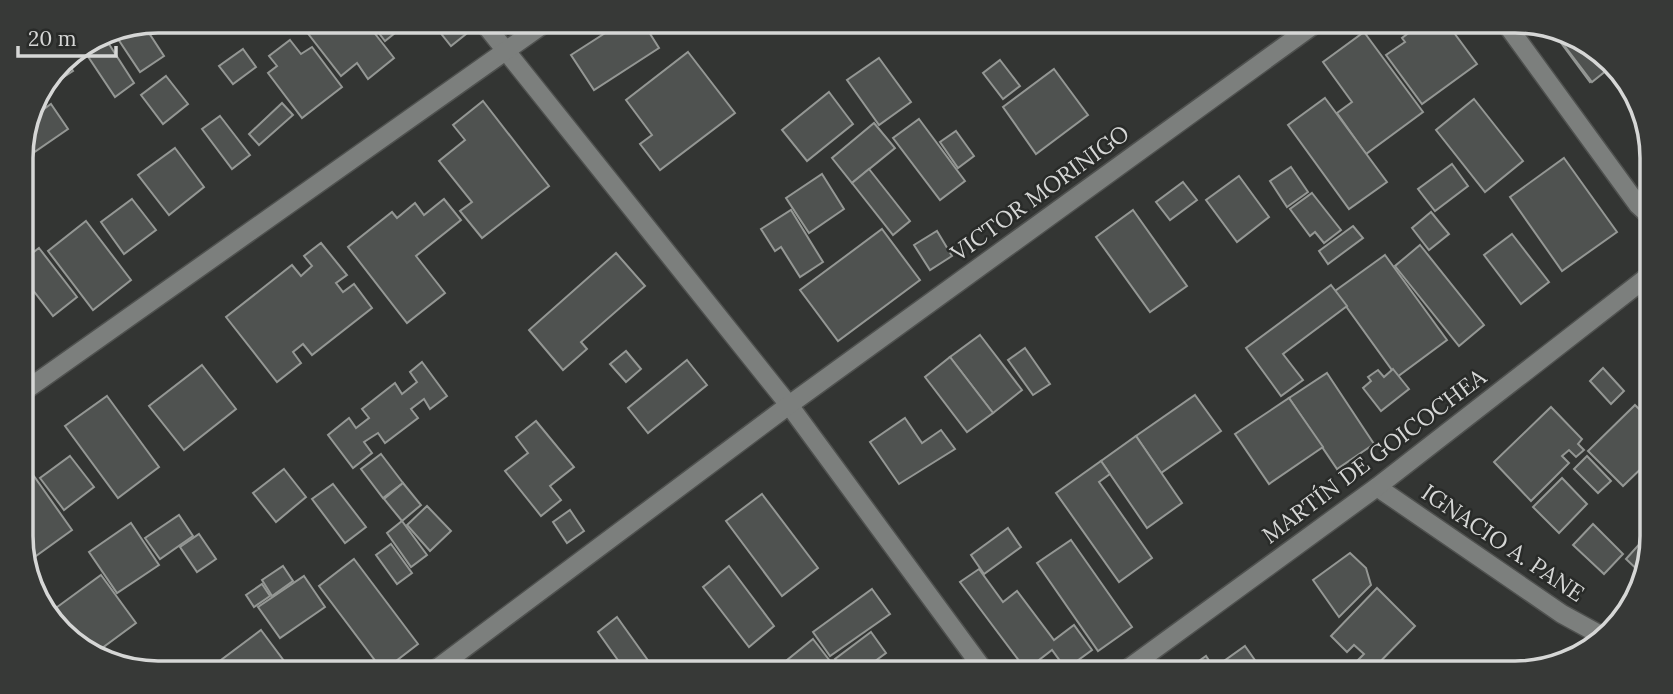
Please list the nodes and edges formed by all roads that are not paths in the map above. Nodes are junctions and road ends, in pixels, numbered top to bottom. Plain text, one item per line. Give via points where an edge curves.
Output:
1 (491, 33) edge
2 (530, 33) edge
3 (1302, 33) edge
4 (1513, 33) edge
5 (504, 51) junction
6 (1640, 207) edge
7 (1640, 283) edge
8 (33, 385) edge
9 (789, 405) junction
10 (1377, 487) junction
11 (1594, 632) edge
12 (977, 660) edge
13 (1139, 660) edge
14 (446, 661) edge

1 - 5 street
2 - 5 street
3 - 9 street, VICTOR MORINIGO
4 - 6 street
5 - 8 street
5 - 9 street
7 - 10 street, MARTÍN DE GOICOCHEA
9 - 12 street
9 - 14 street, VICTOR MORINIGO
10 - 11 street, IGNACIO A. PANE
10 - 13 street, MARTÍN DE GOICOCHEA

